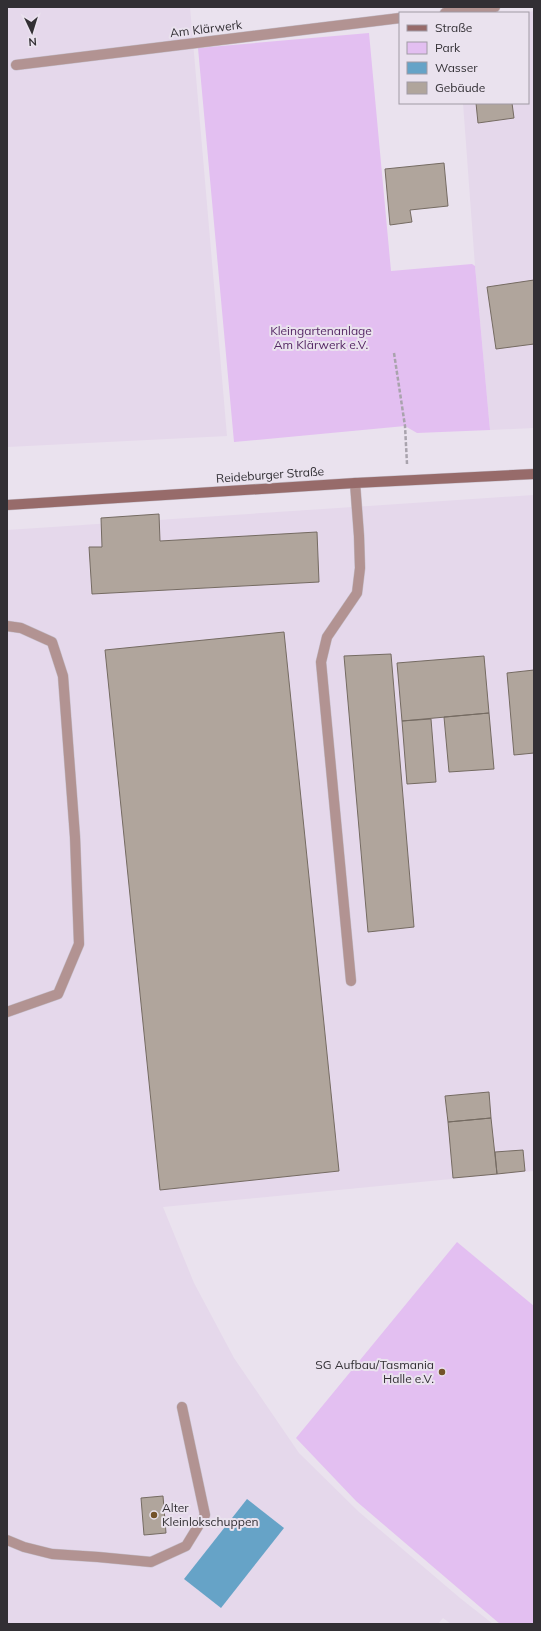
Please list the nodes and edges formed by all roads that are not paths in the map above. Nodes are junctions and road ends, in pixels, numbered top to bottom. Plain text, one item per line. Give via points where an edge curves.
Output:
1 (495, 7) edge
2 (453, 12) edge
3 (399, 18) edge
4 (16, 65) dead end
5 (534, 474) edge
6 (355, 483) junction
7 (7, 506) edge
8 (7, 626) edge
9 (351, 981) dead end
10 (7, 1012) edge
11 (182, 1408) dead end
12 (7, 1540) edge

1 - 2 street
3 - 4 street, Am Klärwerk
5 - 6 street, Reideburger Straße
6 - 7 street, Reideburger Straße
6 - 9 street via 360,560 357,594 327,637 321,662
8 - 10 street via 21,628 52,642 63,676 75,837 79,944 58,994
11 - 12 street via 205,1515 186,1546 151,1562 52,1554

